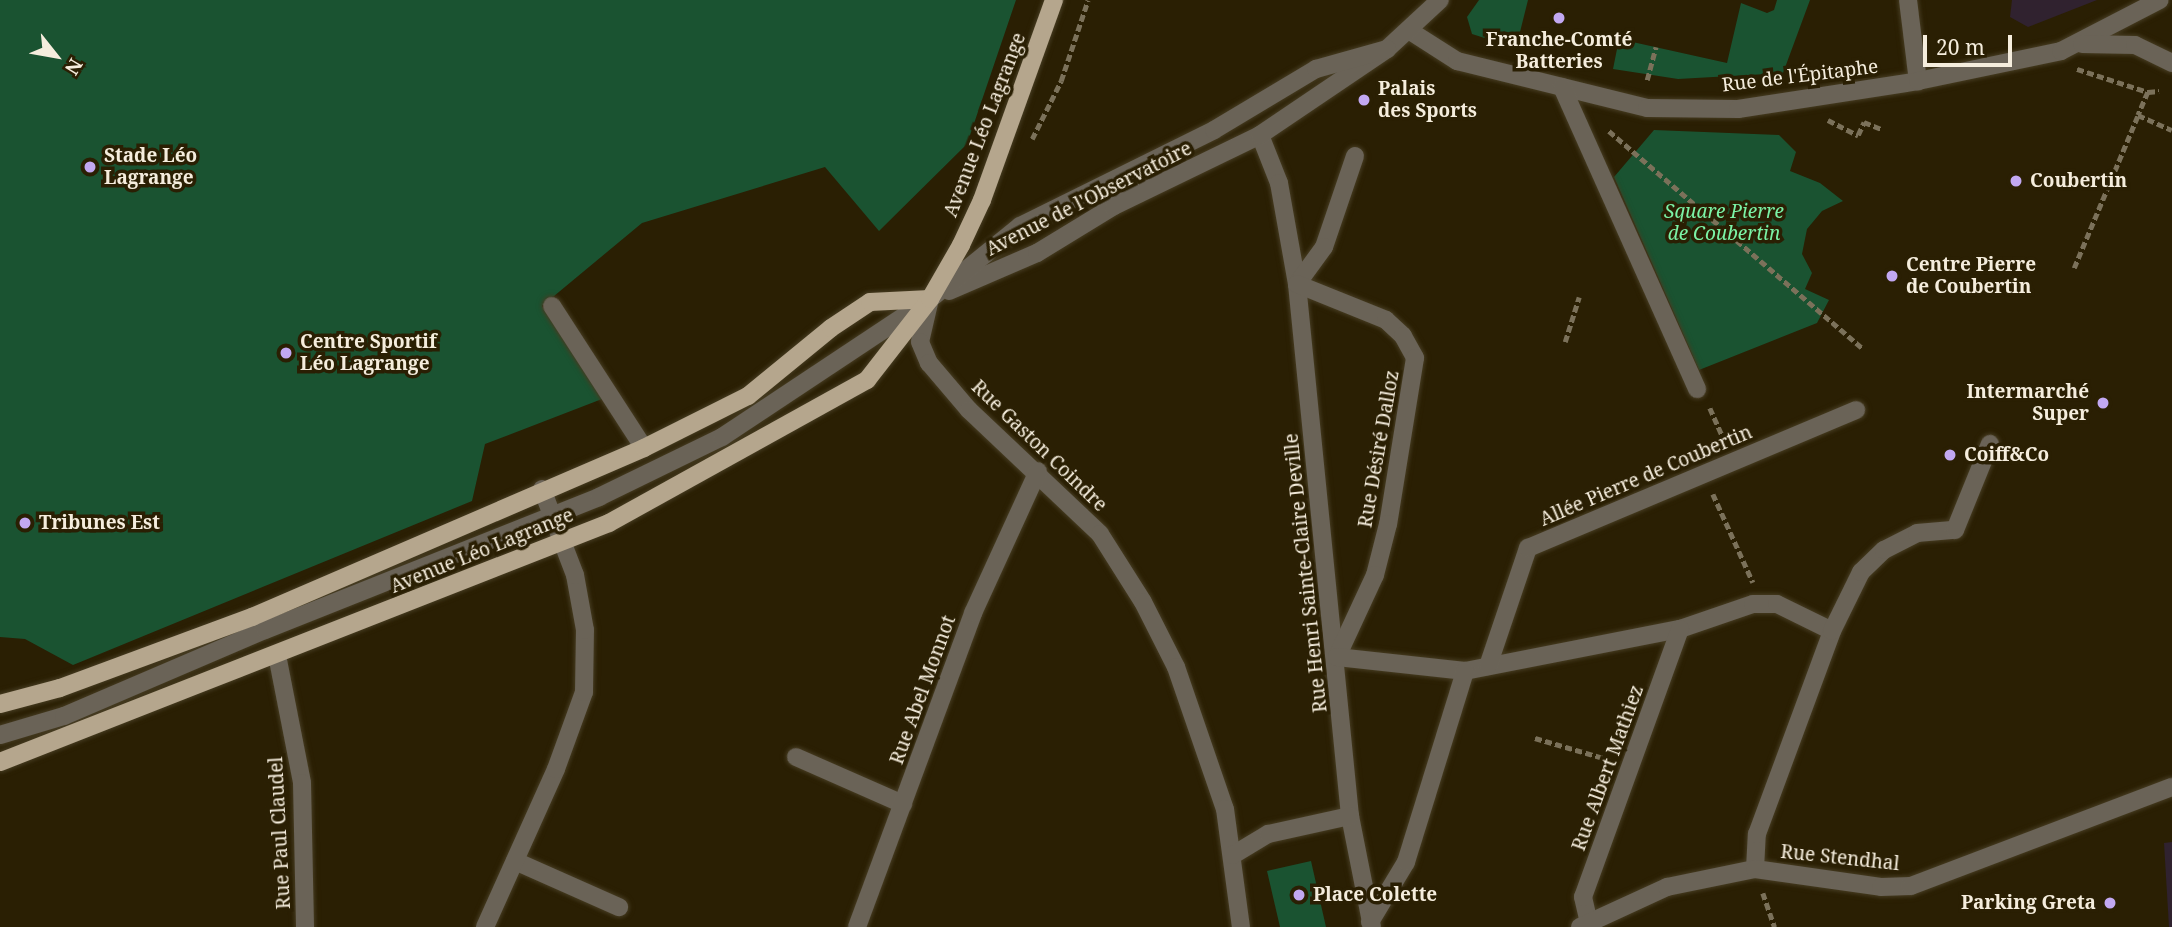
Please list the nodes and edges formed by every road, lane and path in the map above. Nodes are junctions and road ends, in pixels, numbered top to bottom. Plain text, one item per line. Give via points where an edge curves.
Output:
1 (1054, 0) edge
2 (1088, 0) edge
3 (1440, 0) edge
4 (1908, 0) edge
5 (2160, 0) edge
6 (1410, 32) junction
7 (2078, 44) junction
8 (1656, 47) dead end
9 (1387, 49) junction
10 (2172, 63) edge
11 (2080, 73) dead end
12 (1647, 80) dead end
13 (1918, 82) junction
14 (1562, 87) junction
15 (2159, 91) dead end
16 (2147, 92) junction
17 (2138, 115) junction
18 (1828, 120) dead end
19 (1599, 123) dead end
20 (1881, 129) dead end
21 (2172, 130) edge
22 (1259, 135) junction
23 (1030, 143) dead end
24 (1355, 156) dead end
25 (2074, 268) dead end
26 (1297, 284) junction
27 (1579, 298) dead end
28 (930, 299) junction
29 (552, 306) dead end
30 (1565, 342) dead end
31 (1863, 348) dead end
32 (1702, 394) joint
33 (1856, 410) dead end
34 (1990, 444) dead end
35 (644, 448) junction
36 (1734, 461) junction
37 (1038, 471) junction
38 (1704, 474) junction
39 (542, 489) junction
40 (553, 515) junction
41 (563, 541) junction
42 (1758, 591) dead end
43 (1680, 629) junction
44 (1832, 631) junction
45 (276, 655) junction
46 (1337, 657) junction
47 (1488, 666) junction
48 (1465, 671) junction
49 (0, 704) edge
50 (0, 735) edge
51 (1535, 738) dead end
52 (796, 757) dead end
53 (0, 762) edge
54 (1631, 766) junction
55 (2172, 786) edge
56 (902, 804) junction
57 (1350, 816) junction
58 (1233, 855) junction
59 (515, 861) junction
60 (1755, 869) junction
61 (619, 907) dead end
62 (1371, 924) edge
63 (1584, 925) edge
64 (305, 927) edge
65 (485, 927) edge
66 (857, 927) edge
67 (1241, 927) edge
68 (1775, 927) edge

1 - 28 main road, Avenue Léo Lagrange via 982,200
2 - 23 path via 1061,81
3 - 6 street, Avenue de l'Observatoire
4 - 13 street
5 - 7 street, Rue de l'Épitaphe
6 - 9 street, Avenue de l'Observatoire
6 - 14 street, Rue de l'Épitaphe via 1457,61
7 - 10 street, Rue de l'Épitaphe via 2135,46
7 - 13 street, Rue de l'Épitaphe
8 - 12 path
9 - 22 street, Avenue de l'Observatoire
9 - 28 street, Avenue de l'Observatoire via 1316,69 1214,130 1020,226
11 - 16 path
13 - 14 street, Rue de l'Épitaphe via 1738,109 1647,108
14 - 32 street
15 - 16 path
16 - 17 path
17 - 21 path
17 - 25 path
18 - 20 path via 1858,135 1864,122
19 - 31 path
22 - 26 street, Rue Henri Sainte-Claire Deville via 1279,183
22 - 28 street, Avenue de l'Observatoire via 1114,206 1037,253
24 - 26 street via 1324,247
26 - 46 street, Rue Henri Sainte-Claire Deville
26 - 46 street, Rue Désiré Dalloz via 1386,320 1403,336 1415,358 1388,524 1375,575
27 - 30 path
28 - 35 main road, Avenue Léo Lagrange via 870,302 748,396
28 - 37 street, Rue Gaston Coindre via 920,342 929,363 969,410
28 - 40 street, Avenue Léo Lagrange via 722,437
28 - 41 main road, Avenue Léo Lagrange via 867,380 726,462 609,523
29 - 35 street
32 - 36 path
33 - 36 street, Allée Pierre de Coubertin
34 - 44 street via 1955,530 1917,533 1884,550 1861,572
35 - 39 main road, Avenue Léo Lagrange
36 - 38 street, Allée Pierre de Coubertin
37 - 56 street, Rue Abel Monnot via 973,613
37 - 58 street, Rue Gaston Coindre via 1100,534 1149,613 1176,667 1224,809
38 - 42 path
38 - 47 street, Allée Pierre de Coubertin via 1528,548
39 - 40 street
39 - 49 main road, Avenue Léo Lagrange via 252,617 60,688
40 - 41 street
40 - 50 street, Avenue Léo Lagrange via 64,716
41 - 45 main road, Avenue Léo Lagrange
41 - 59 street via 585,630 584,692
43 - 44 street via 1754,604 1777,604
43 - 47 street
43 - 54 street, Rue Albert Mathiez
44 - 60 street via 1757,834
45 - 53 main road, Avenue Léo Lagrange
45 - 64 street, Rue Paul Claudel via 302,783
46 - 48 street
46 - 57 street, Rue Henri Sainte-Claire Deville
47 - 48 street
48 - 62 street via 1406,862
51 - 54 path
52 - 56 street
54 - 63 street, Rue Albert Mathiez via 1583,897
55 - 60 street, Rue Stendhal via 1930,881 1881,887
56 - 66 street, Rue Abel Monnot
57 - 58 street via 1268,834
57 - 62 street
58 - 67 street via 1231,871
59 - 61 street
59 - 65 street
60 - 63 street, Rue Stendhal via 1667,887
60 - 68 path

